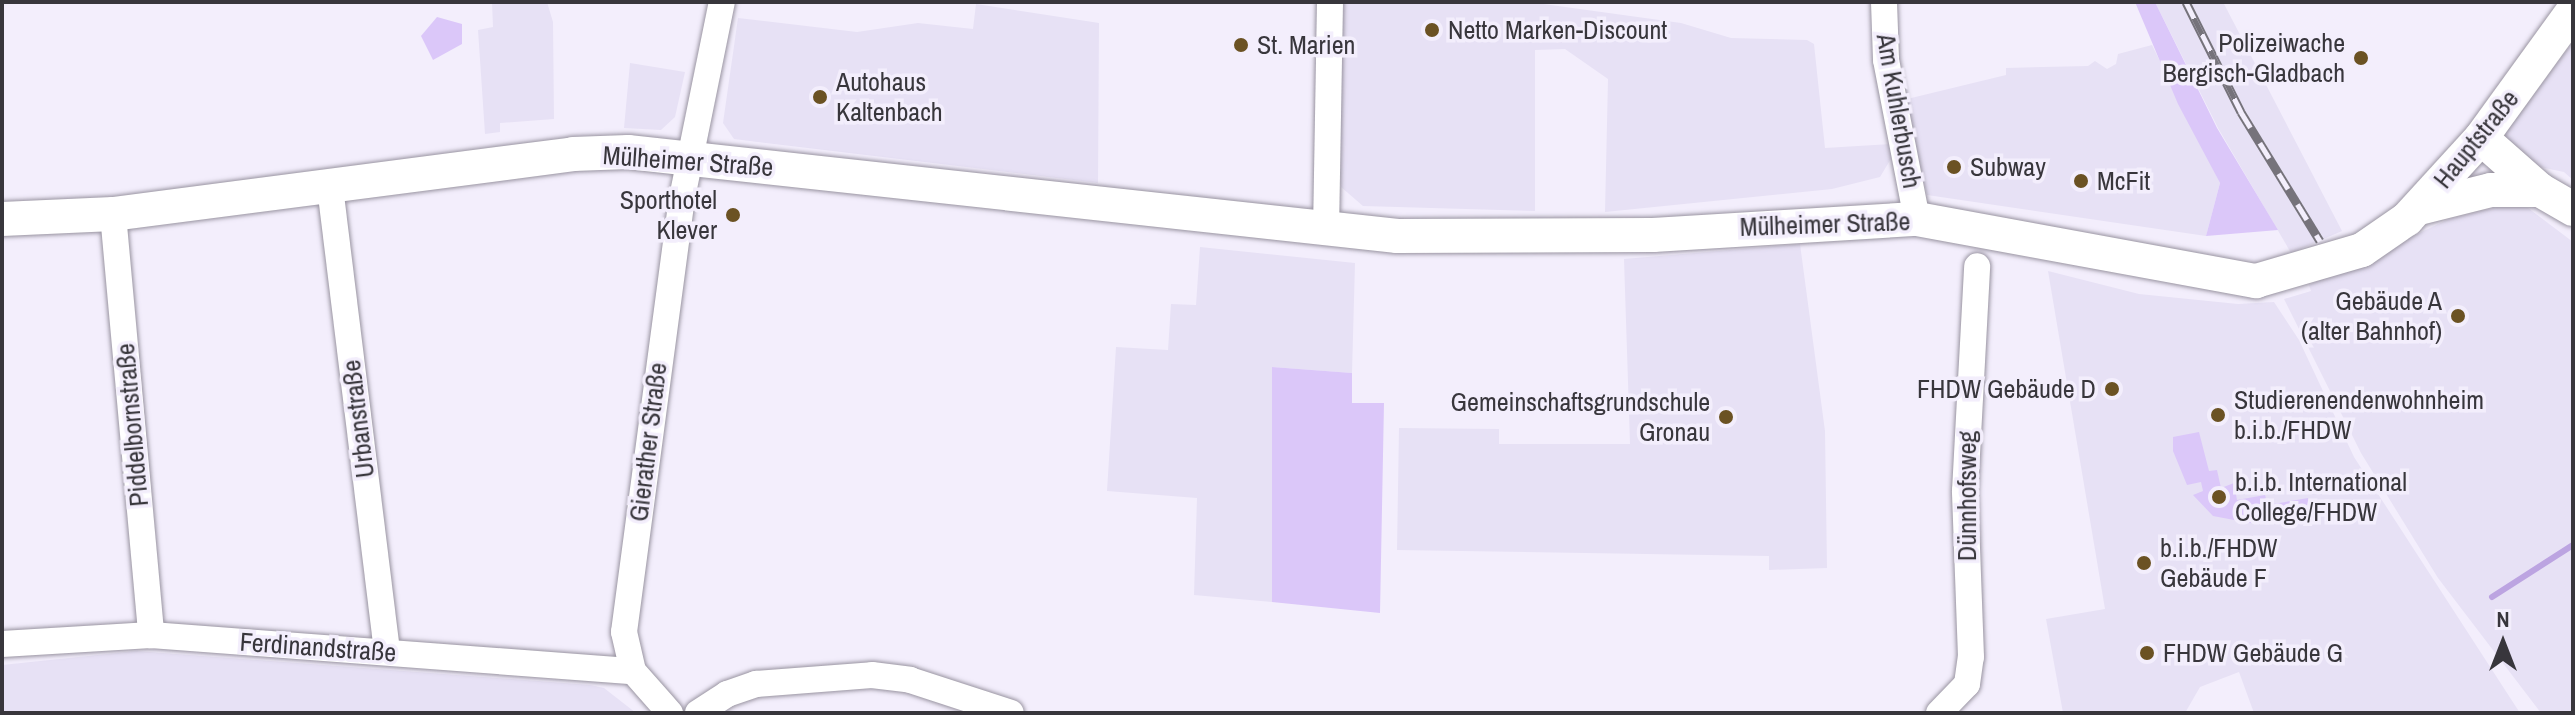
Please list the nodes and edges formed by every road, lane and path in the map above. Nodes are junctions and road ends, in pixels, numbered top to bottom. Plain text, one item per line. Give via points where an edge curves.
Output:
1 (722, 2) edge
2 (1330, 2) edge
3 (1884, 2) edge
4 (2573, 11) edge
5 (2481, 138) junction
6 (690, 157) junction
7 (330, 187) junction
8 (2540, 190) junction
9 (2418, 209) junction
10 (2573, 209) edge
11 (113, 214) junction
12 (2, 219) edge
13 (1917, 219) junction
14 (1326, 231) junction
15 (2362, 250) joint
16 (1977, 266) dead end
17 (151, 635) junction
18 (2, 644) edge
19 (387, 651) junction
20 (633, 671) junction
21 (670, 713) edge
22 (698, 713) edge
23 (1011, 713) edge
24 (1939, 713) edge

1 - 6 street, Gierather Straße
2 - 14 street
3 - 13 street, Am Kuhlerbusch via 1886,60
4 - 5 main road, Hauptstraße
5 - 8 main road
5 - 9 main road, Hauptstraße
6 - 7 main road, Mülheimer Straße via 573,154
6 - 14 main road, Mülheimer Straße
6 - 20 street, Gierather Straße via 624,632
7 - 11 main road, Mülheimer Straße
7 - 19 street, Urbanstraße
8 - 9 main road via 2491,190
8 - 10 main road
9 - 15 main road, Hauptstraße
11 - 12 main road, Mülheimer Straße
11 - 17 street, Piddelbornstraße
13 - 14 main road, Mülheimer Straße via 1514,239
13 - 15 main road, Mülheimer Straße via 2236,281 2302,272
16 - 24 street, Dünnhofsweg via 1965,491 1971,657 1967,684
17 - 18 street, Ferdinandstraße
17 - 19 street, Ferdinandstraße
19 - 20 street, Ferdinandstraße
20 - 21 street, Gierather Straße
22 - 23 street via 727,694 756,684 872,675 910,680

